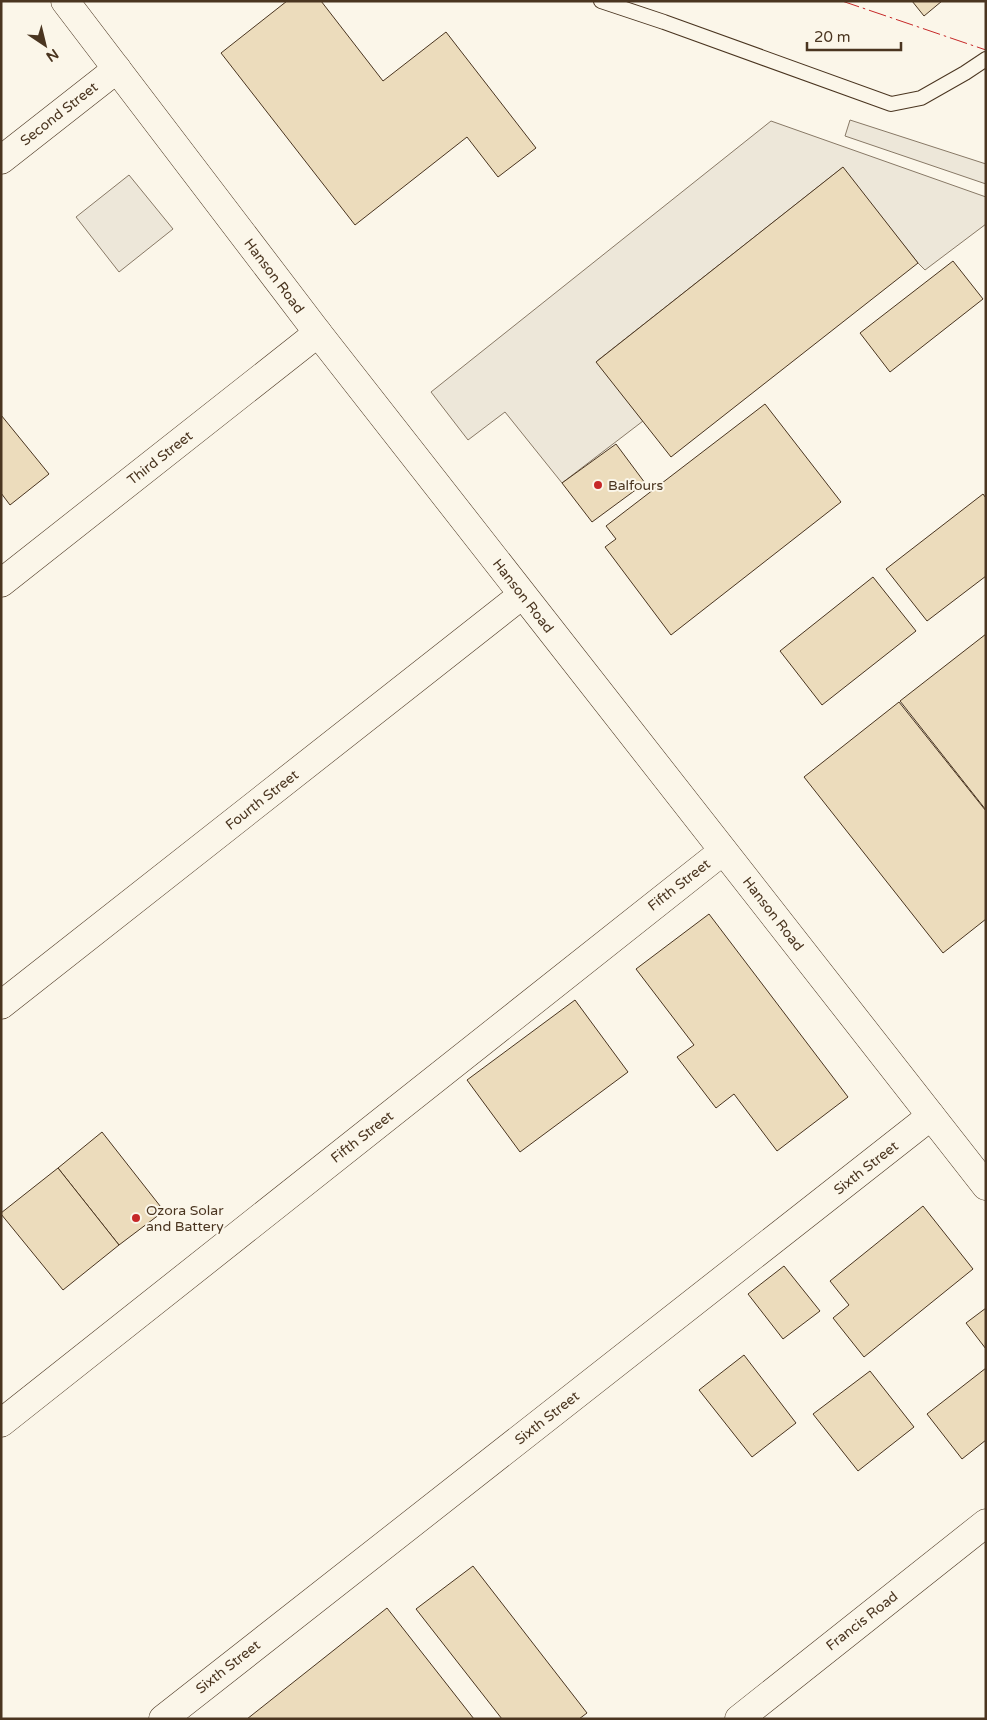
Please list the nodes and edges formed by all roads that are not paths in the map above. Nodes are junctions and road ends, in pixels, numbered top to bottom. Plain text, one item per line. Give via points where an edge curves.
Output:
1 (65, 1) edge
2 (601, 1) edge
3 (986, 59) edge
4 (117, 69) junction
5 (1, 160) edge
6 (318, 333) junction
7 (1, 583) edge
8 (522, 595) junction
9 (723, 851) junction
10 (1, 1005) edge
11 (931, 1116) junction
12 (986, 1186) edge
13 (1, 1423) edge
14 (986, 1524) edge
15 (162, 1719) edge
16 (739, 1719) edge

1 - 4 street, Hanson Road
2 - 3 lane via 891,104 921,98
4 - 5 street, Second Street
4 - 6 street, Hanson Road
6 - 7 street, Third Street
6 - 8 street, Hanson Road
8 - 9 street, Hanson Road
8 - 10 street, Fourth Street
9 - 11 street, Hanson Road
9 - 13 street, Fifth Street
11 - 12 street, Hanson Road
11 - 15 street, Sixth Street
14 - 16 street, Francis Road

